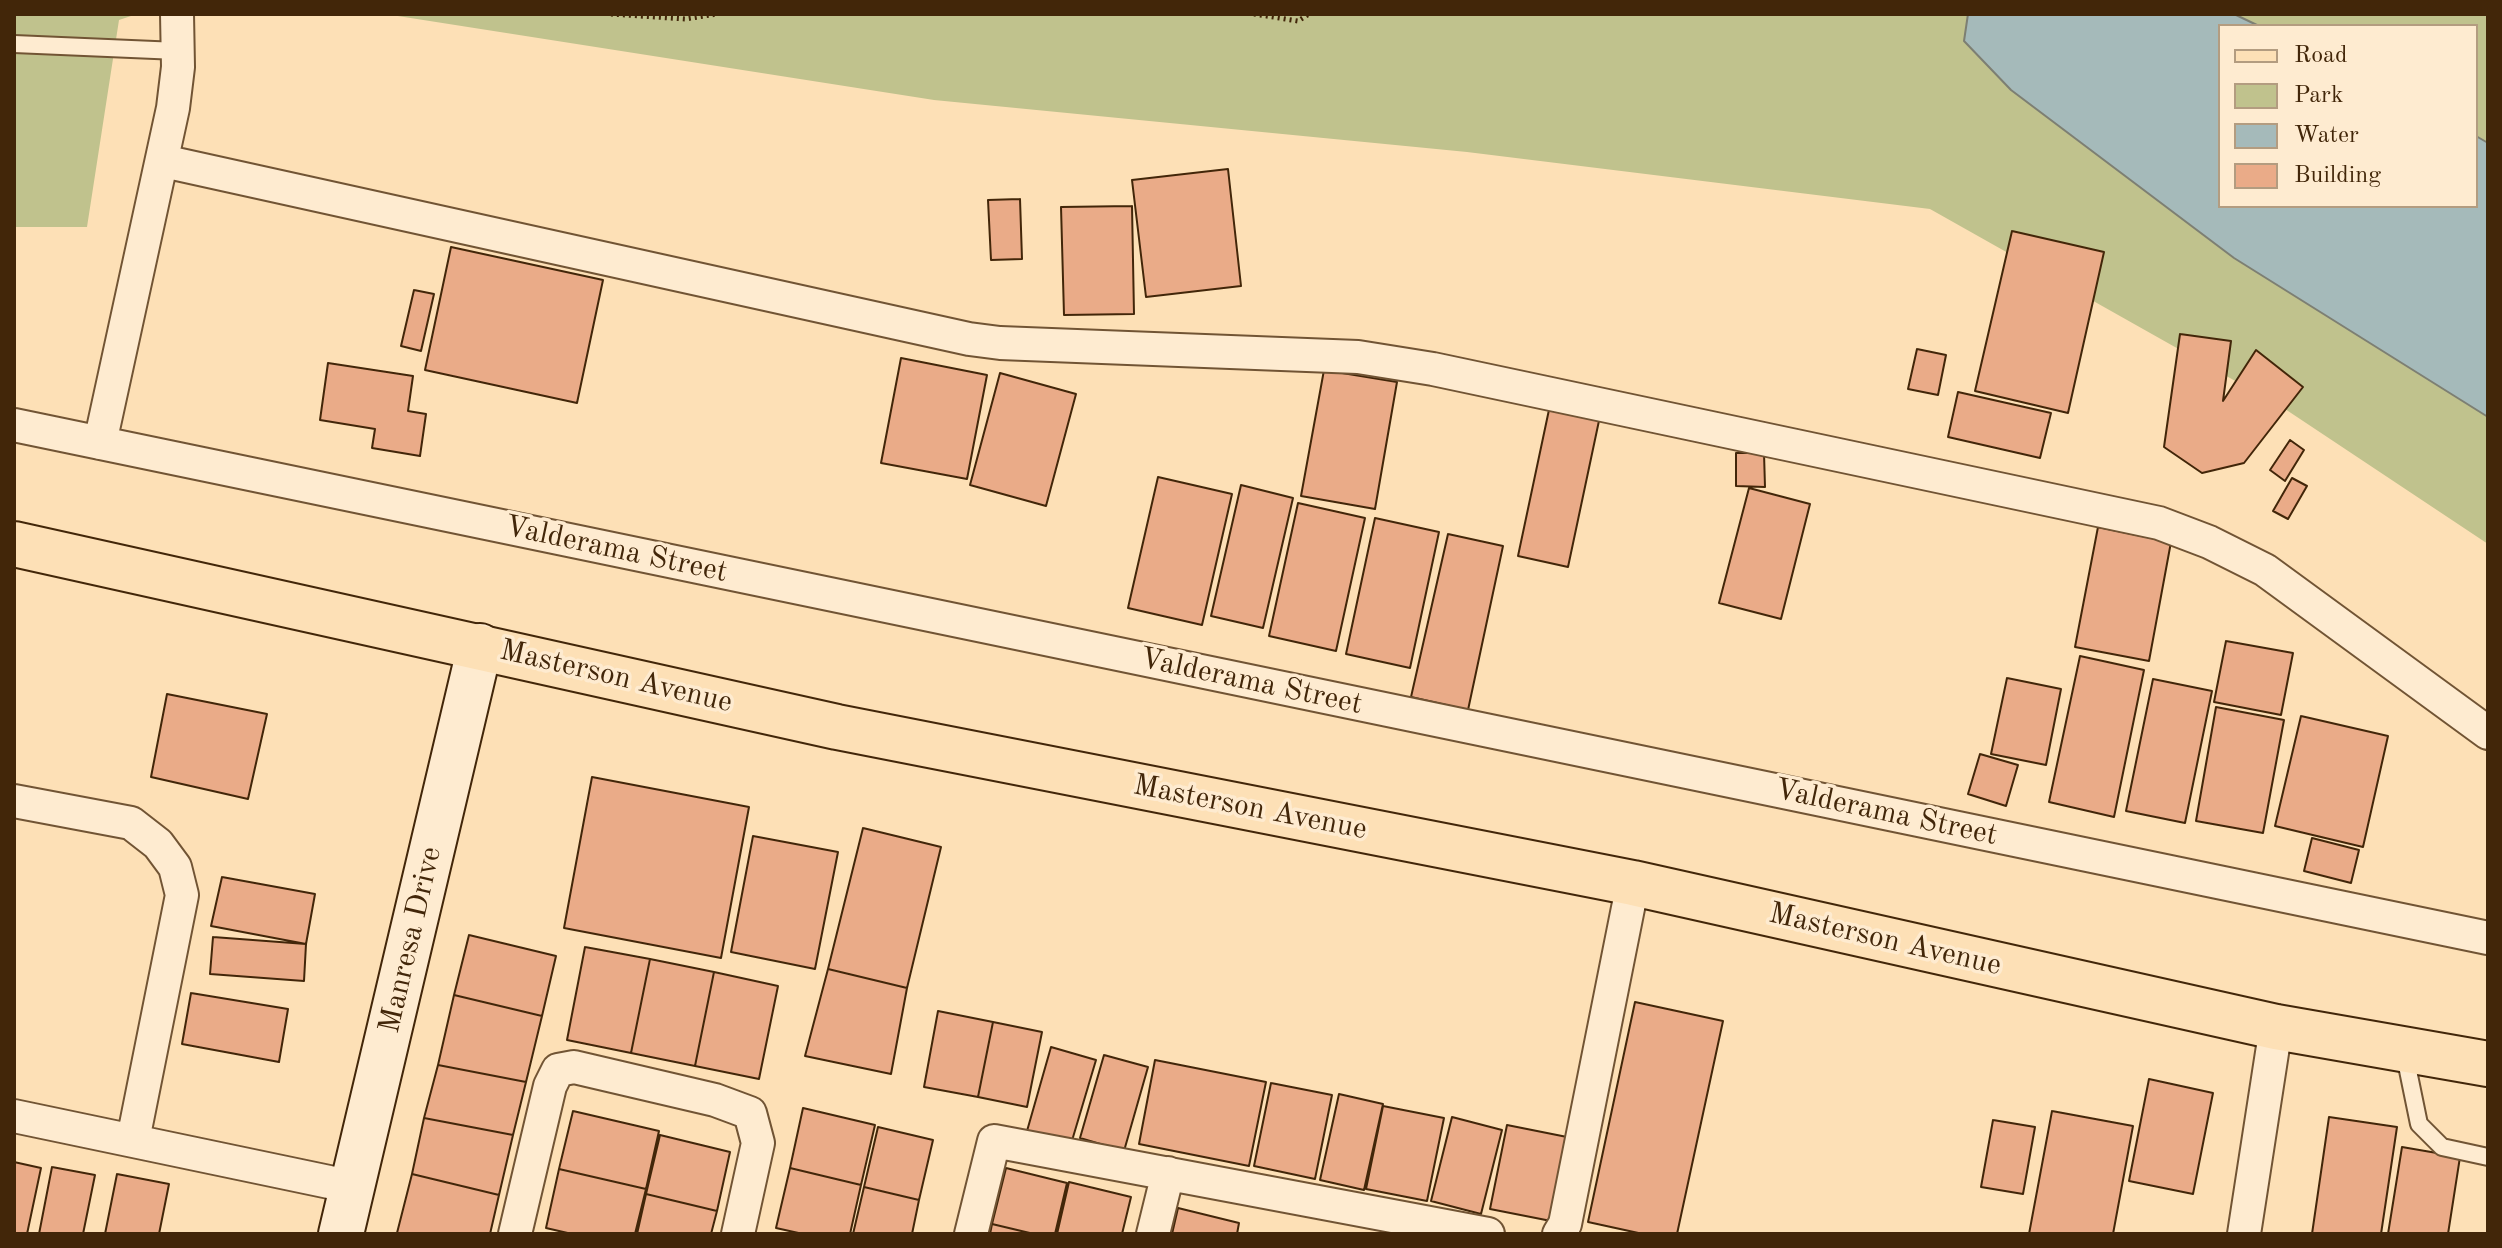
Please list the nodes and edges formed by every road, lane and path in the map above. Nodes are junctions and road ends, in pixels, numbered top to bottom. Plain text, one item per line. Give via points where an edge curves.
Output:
1 (177, 14) edge
2 (611, 14) edge
3 (717, 14) edge
4 (1254, 14) edge
5 (1309, 14) edge
6 (14, 44) edge
7 (178, 51) junction
8 (163, 161) junction
9 (14, 425) edge
10 (100, 443) junction
11 (14, 544) edge
12 (480, 646) junction
13 (2488, 733) edge
14 (14, 801) edge
15 (1633, 883) junction
16 (2488, 938) edge
17 (2276, 1027) junction
18 (2404, 1049) junction
19 (2488, 1064) edge
20 (14, 1116) edge
21 (133, 1140) junction
22 (2488, 1157) edge
23 (1168, 1173) junction
24 (353, 1187) junction
25 (1344, 1222) edge
26 (341, 1234) edge
27 (515, 1234) edge
28 (738, 1234) edge
29 (971, 1234) edge
30 (1153, 1234) edge
31 (1488, 1234) edge
32 (1559, 1234) edge
33 (2244, 1234) edge

1 - 7 street
2 - 3 path via 685,19
4 - 5 path via 1298,21
6 - 7 lane
7 - 8 street
8 - 10 street
8 - 13 street via 969,339 1358,357 2159,523 2265,570
9 - 10 street, Valderama Street
10 - 16 street, Valderama Street
11 - 12 main road, Masterson Avenue
12 - 15 main road, Masterson Avenue via 837,727
12 - 24 street, Manresa Drive
14 - 21 street via 131,823 158,844 175,867 182,895
15 - 17 main road, Masterson Avenue
15 - 32 street
17 - 18 main road, Masterson Avenue
17 - 33 street
18 - 19 main road, Masterson Avenue
18 - 22 lane via 2419,1124 2442,1147
20 - 21 street
21 - 24 street
23 - 25 street
23 - 29 street via 994,1141
23 - 30 street
24 - 26 street, Manresa Drive
25 - 31 street
27 - 28 street via 550,1086 558,1070 574,1067 750,1113 758,1143

